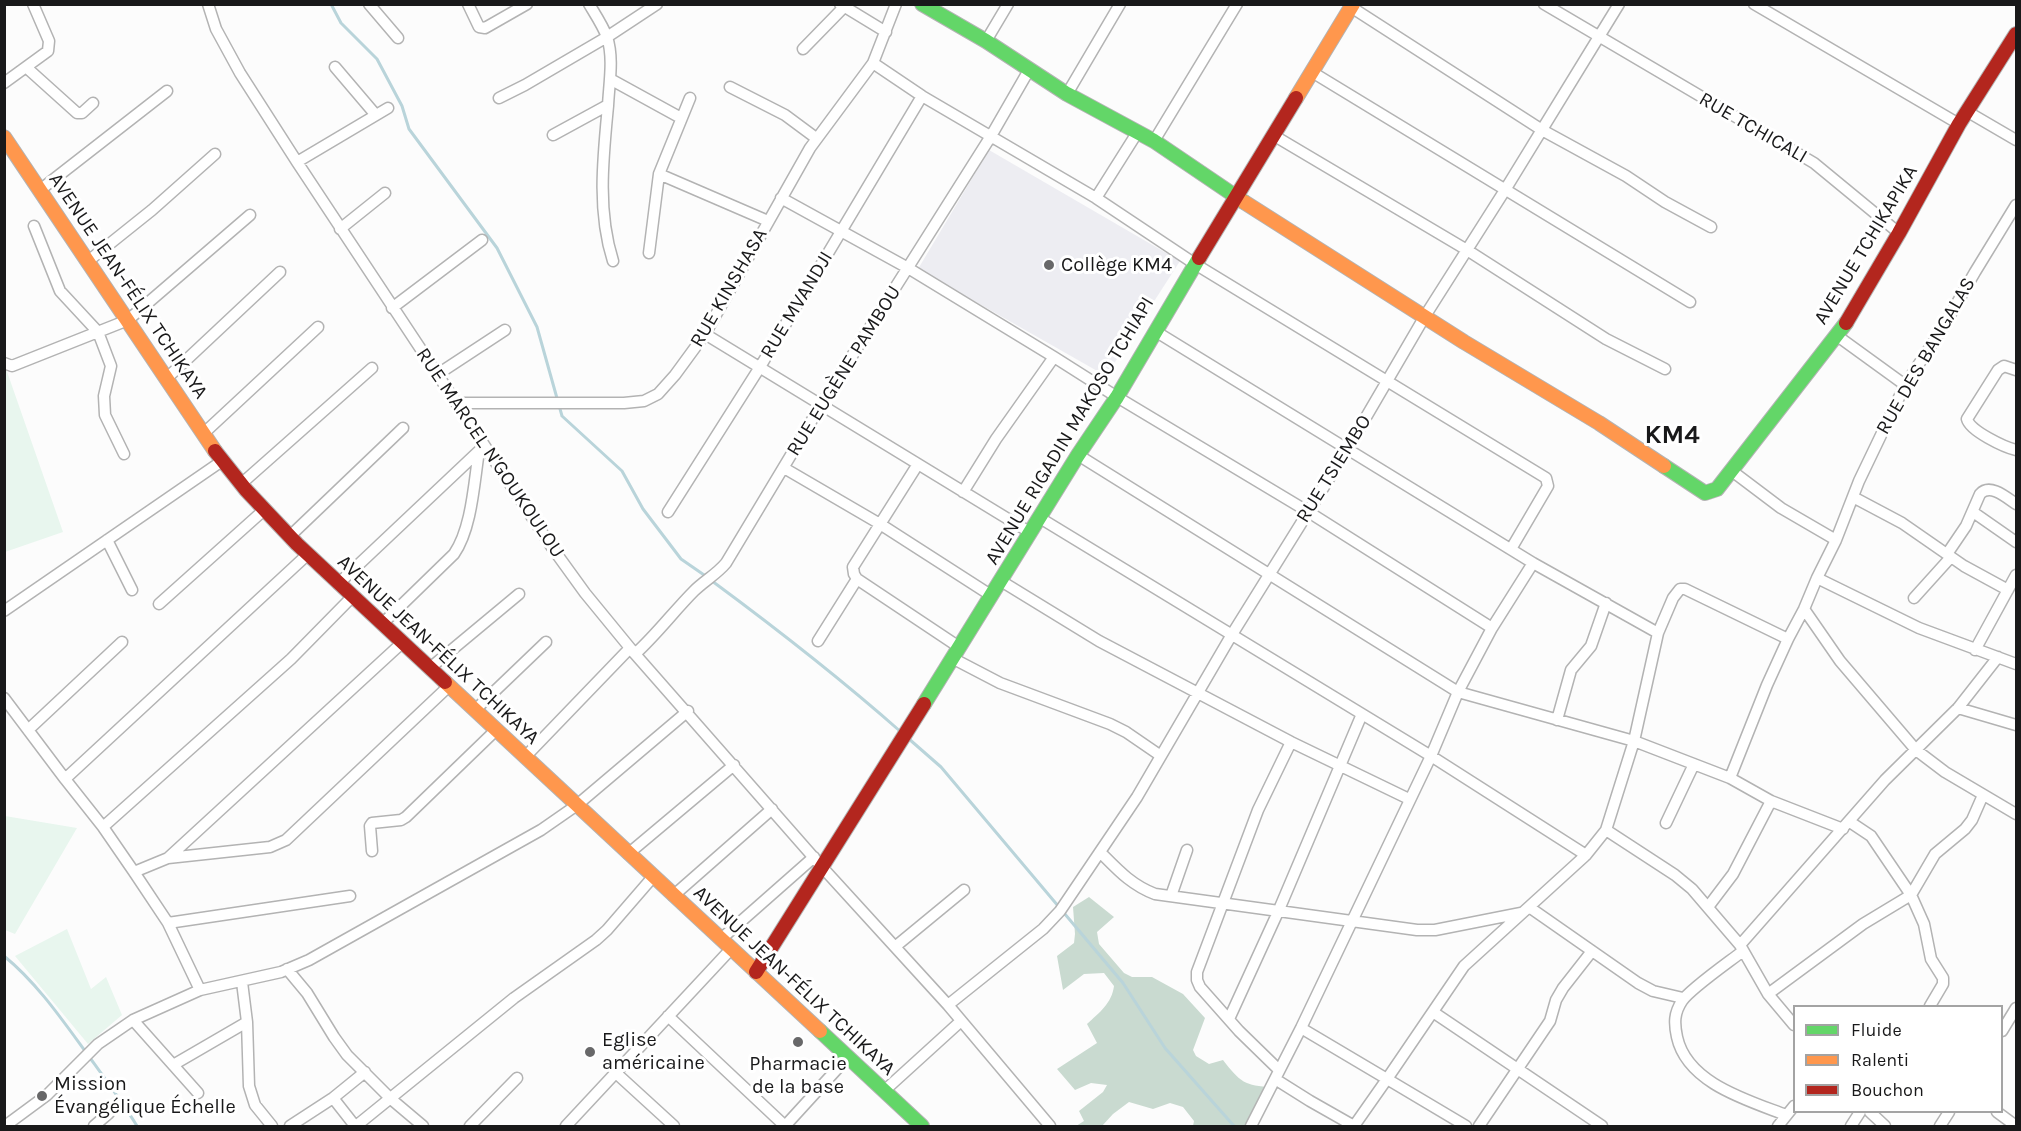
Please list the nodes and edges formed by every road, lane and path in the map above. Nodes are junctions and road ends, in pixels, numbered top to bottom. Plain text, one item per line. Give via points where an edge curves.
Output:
1 (33, 4) edge
2 (208, 4) edge
3 (369, 4) edge
4 (468, 4) edge
5 (527, 4) edge
6 (589, 4) edge
7 (657, 4) edge
8 (896, 4) edge
9 (922, 4) edge
10 (1008, 4) edge
11 (1120, 4) edge
12 (1237, 4) edge
13 (1544, 4) edge
14 (1619, 4) edge
15 (1754, 4) edge
16 (842, 6) edge
17 (1352, 6) edge
18 (886, 32) junction
19 (2016, 34) edge
20 (607, 37) junction
21 (398, 38) dead end
22 (1598, 38) junction
23 (986, 41) junction
24 (803, 49) dead end
25 (873, 63) junction
26 (27, 68) junction
27 (335, 68) dead end
28 (1029, 70) junction
29 (1312, 72) junction
30 (610, 79) junction
31 (4, 83) edge
32 (730, 87) dead end
33 (167, 91) dead end
34 (1067, 94) junction
35 (922, 96) junction
36 (499, 98) dead end
37 (690, 98) dead end
38 (93, 103) dead end
39 (608, 105) junction
40 (388, 108) dead end
41 (1968, 112) junction
42 (375, 114) junction
43 (681, 118) junction
44 (1959, 124) junction
45 (1542, 130) junction
46 (1137, 133) junction
47 (553, 135) dead end
48 (1273, 135) junction
49 (4, 136) edge
50 (991, 136) junction
51 (816, 138) junction
52 (2016, 140) edge
53 (1154, 141) junction
54 (215, 154) dead end
55 (297, 162) junction
56 (659, 174) junction
57 (40, 190) junction
58 (1505, 190) junction
59 (385, 194) dead end
60 (1236, 196) junction
61 (781, 198) junction
62 (1096, 198) junction
63 (2016, 205) edge
64 (250, 215) dead end
65 (768, 221) junction
66 (34, 226) dead end
67 (1711, 227) dead end
68 (340, 229) junction
69 (840, 232) junction
70 (1899, 233) junction
71 (482, 240) dead end
72 (1467, 250) junction
73 (649, 253) dead end
74 (614, 261) dead end
75 (87, 262) junction
76 (1195, 264) junction
77 (908, 268) junction
78 (280, 272) dead end
79 (1690, 302) dead end
80 (392, 308) junction
81 (1425, 316) junction
82 (128, 320) junction
83 (318, 327) dead end
84 (505, 330) dead end
85 (1155, 331) junction
86 (98, 332) junction
87 (705, 334) junction
88 (1836, 335) junction
89 (1054, 357) junction
90 (4, 363) edge
91 (760, 367) junction
92 (372, 368) dead end
93 (1665, 369) dead end
94 (2016, 369) edge
95 (438, 374) junction
96 (167, 378) junction
97 (1388, 380) junction
98 (1905, 385) junction
99 (1117, 397) junction
100 (456, 403) junction
101 (821, 405) junction
102 (403, 428) dead end
103 (204, 433) junction
104 (1348, 448) junction
105 (482, 449) junction
106 (2016, 450) edge
107 (124, 454) dead end
108 (1078, 454) junction
109 (222, 461) junction
110 (918, 464) junction
111 (784, 468) junction
112 (1732, 471) junction
113 (241, 484) junction
114 (963, 492) junction
115 (1853, 497) junction
116 (2016, 504) edge
117 (264, 510) junction
118 (1307, 511) junction
119 (668, 512) dead end
120 (1973, 512) junction
121 (1040, 518) junction
122 (880, 524) junction
123 (1030, 533) junction
124 (290, 537) junction
125 (107, 540) junction
126 (1836, 540) junction
127 (2016, 542) edge
128 (1511, 549) junction
129 (307, 555) junction
130 (1949, 556) junction
131 (1533, 563) junction
132 (2016, 574) edge
133 (1270, 575) junction
134 (1816, 578) junction
135 (857, 579) junction
136 (1001, 581) junction
137 (338, 584) junction
138 (132, 590) dead end
139 (2008, 590) junction
140 (519, 594) dead end
141 (992, 596) junction
142 (352, 597) junction
143 (1914, 598) dead end
144 (1605, 603) junction
145 (159, 604) dead end
146 (1804, 609) junction
147 (4, 611) edge
148 (382, 624) junction
149 (1492, 628) junction
150 (1658, 633) junction
151 (1231, 636) junction
152 (1788, 639) junction
153 (818, 641) dead end
154 (122, 642) dead end
155 (403, 642) junction
156 (546, 642) dead end
157 (1975, 650) junction
158 (633, 651) junction
159 (956, 653) junction
160 (1998, 657) junction
161 (2016, 664) edge
162 (430, 668) junction
163 (449, 686) junction
164 (1458, 692) junction
165 (1198, 694) junction
166 (4, 698) edge
167 (1958, 708) junction
168 (475, 710) junction
169 (688, 711) junction
170 (1362, 714) junction
171 (1557, 720) junction
172 (2016, 725) edge
173 (28, 730) junction
174 (496, 730) junction
175 (1634, 741) junction
176 (1291, 742) junction
177 (1916, 750) junction
178 (1161, 756) junction
179 (1431, 756) junction
180 (525, 757) junction
181 (1694, 764) junction
182 (734, 765) junction
183 (1340, 766) junction
184 (1730, 778) junction
185 (65, 779) junction
186 (1983, 795) junction
187 (1409, 799) junction
188 (1771, 801) junction
189 (577, 805) junction
190 (772, 809) junction
191 (2016, 814) edge
192 (1665, 823) dead end
193 (1846, 825) junction
194 (104, 827) junction
195 (1606, 830) junction
196 (1187, 850) dead end
197 (372, 852) dead end
198 (1100, 852) junction
199 (628, 854) junction
200 (1586, 855) junction
201 (168, 858) junction
202 (818, 862) junction
203 (135, 872) junction
204 (652, 878) junction
205 (964, 890) dead end
206 (1911, 895) junction
207 (350, 896) dead end
208 (673, 896) junction
209 (1171, 896) junction
210 (1224, 904) junction
211 (1708, 907) junction
212 (1525, 910) junction
213 (1278, 912) junction
214 (1351, 921) junction
215 (168, 922) junction
216 (726, 944) junction
217 (896, 946) junction
218 (1741, 948) junction
219 (1592, 951) junction
220 (287, 969) junction
221 (756, 972) junction
222 (242, 982) junction
223 (200, 990) junction
224 (1767, 994) junction
225 (1683, 998) junction
226 (948, 1005) junction
227 (1931, 1005) edge
228 (2016, 1008) edge
229 (1433, 1012) junction
230 (668, 1016) junction
231 (1229, 1019) junction
232 (133, 1020) junction
233 (961, 1021) junction
234 (247, 1022) junction
235 (1793, 1024) edge
236 (2008, 1027) edge
237 (1301, 1028) junction
238 (848, 1057) junction
239 (173, 1065) junction
240 (1516, 1069) junction
241 (365, 1072) junction
242 (616, 1073) junction
243 (1277, 1074) junction
244 (517, 1078) dead end
245 (1387, 1079) junction
246 (884, 1091) junction
247 (198, 1093) dead end
248 (333, 1098) junction
249 (391, 1099) junction
250 (1793, 1107) edge
251 (109, 1113) dead end
252 (1859, 1113) edge
253 (1948, 1113) edge
254 (1998, 1113) edge
255 (1786, 1115) junction
256 (5, 1126) edge
257 (94, 1126) edge
258 (272, 1126) edge
259 (290, 1126) edge
260 (356, 1126) edge
261 (423, 1126) edge
262 (470, 1126) edge
263 (566, 1126) edge
264 (674, 1126) edge
265 (785, 1126) edge
266 (922, 1126) edge
267 (1050, 1126) edge
268 (1251, 1126) edge
269 (1354, 1126) edge
270 (1466, 1126) edge
271 (1479, 1126) edge
272 (1602, 1126) edge
273 (1778, 1126) edge
274 (1851, 1126) edge
275 (1940, 1126) edge
276 (2016, 1126) edge

1 - 26 street via 50,47
2 - 55 street, RUE MARCEL N'GOUKOULOU via 216,29 240,73
3 - 21 street
4 - 5 street via 479,27 485,28
6 - 20 street
7 - 20 street
8 - 18 street, RUE KINSHASA
9 - 23 street
10 - 23 street
11 - 34 street
12 - 53 street
13 - 22 street, RUE TCHICALI
14 - 22 street, RUE TSIEMBO
15 - 44 street
16 - 18 street
16 - 24 street
17 - 29 street, AVENUE RIGADIN MAKOSO TCHIAPI
17 - 45 street
18 - 25 street, RUE KINSHASA
19 - 41 street, AVENUE TCHIKAPIKA
20 - 30 street
20 - 36 street
22 - 45 street, RUE TSIEMBO
22 - 70 street, RUE TCHICALI via 1814,163
23 - 28 street
25 - 35 street
25 - 51 street, RUE KINSHASA
26 - 31 street
26 - 38 street via 76,113 82,113
27 - 42 street
28 - 34 street
28 - 50 street, RUE EUGÈNE PAMBOU
29 - 48 street, AVENUE RIGADIN MAKOSO TCHIAPI
29 - 58 street
30 - 39 street
30 - 43 street
32 - 51 street via 785,115
33 - 57 street
34 - 46 street
35 - 50 street
35 - 69 street, RUE MVANDJI
37 - 43 street
39 - 47 street
39 - 74 street via 603,218
40 - 42 street
41 - 44 street, AVENUE TCHIKAPIKA
41 - 52 street
42 - 55 street
43 - 56 street
44 - 70 street, AVENUE TCHIKAPIKA
45 - 58 street, RUE TSIEMBO
45 - 67 street
46 - 53 street
46 - 62 street
48 - 60 street, AVENUE RIGADIN MAKOSO TCHIAPI
48 - 72 street
49 - 57 street, AVENUE JEAN-FÉLIX TCHIKAYA
50 - 62 street
50 - 77 street, RUE EUGÈNE PAMBOU
51 - 61 street, RUE KINSHASA
53 - 60 street
54 - 75 street
55 - 68 street, RUE MARCEL N'GOUKOULOU
56 - 65 street
56 - 73 street
57 - 75 street, AVENUE JEAN-FÉLIX TCHIKAYA
58 - 72 street, RUE TSIEMBO
58 - 79 street
59 - 68 street
60 - 76 street, AVENUE RIGADIN MAKOSO TCHIAPI
60 - 81 street
61 - 65 street, RUE KINSHASA
61 - 69 street
62 - 76 street
63 - 98 street, RUE DES BANGALAS
64 - 82 street
65 - 87 street, RUE KINSHASA
66 - 86 street via 60,291
68 - 80 street, RUE MARCEL N'GOUKOULOU
69 - 77 street
69 - 91 street, RUE MVANDJI
70 - 88 street, AVENUE TCHIKAPIKA
71 - 80 street
72 - 81 street, RUE TSIEMBO
72 - 93 street via 1606,339
75 - 82 street, AVENUE JEAN-FÉLIX TCHIKAYA
76 - 85 street, AVENUE RIGADIN MAKOSO TCHIAPI
76 - 97 street
77 - 89 street
77 - 101 street, RUE EUGÈNE PAMBOU
78 - 96 street
80 - 95 street, RUE MARCEL N'GOUKOULOU
81 - 97 street, RUE TSIEMBO
81 - 112 street, AVENUE TCHIKAPIKA via 1599,423 1699,491 1711,493
82 - 86 street
82 - 96 street, AVENUE JEAN-FÉLIX TCHIKAYA
83 - 103 street
84 - 95 street
85 - 99 street, AVENUE RIGADIN MAKOSO TCHIAPI
85 - 104 street
86 - 90 street via 12,366
86 - 107 street via 111,366 104,396 105,415
87 - 91 street
87 - 100 street, RUE KINSHASA via 667,386 644,401
88 - 98 street
88 - 112 street, AVENUE TCHIKAPIKA
89 - 99 street
89 - 114 street
91 - 101 street
91 - 119 street, RUE MVANDJI
92 - 113 street
94 - 106 street via 2004,366 1998,370 1968,419 1970,426
95 - 100 street, RUE MARCEL N'GOUKOULOU
96 - 103 street, AVENUE JEAN-FÉLIX TCHIKAYA
97 - 104 street, RUE TSIEMBO
97 - 128 street via 1546,478 1548,486
98 - 115 street, RUE DES BANGALAS
99 - 108 street, AVENUE RIGADIN MAKOSO TCHIAPI
99 - 118 street
100 - 105 street, RUE MARCEL N'GOUKOULOU
101 - 110 street
101 - 111 street, RUE EUGÈNE PAMBOU
102 - 124 street
103 - 109 street, AVENUE JEAN-FÉLIX TCHIKAYA
104 - 118 street, RUE TSIEMBO
104 - 128 street
105 - 137 street
105 - 148 street via 460,545
105 - 158 street, RUE MARCEL N'GOUKOULOU via 585,593
108 - 121 street, AVENUE RIGADIN MAKOSO TCHIAPI
108 - 133 street
109 - 113 street, AVENUE JEAN-FÉLIX TCHIKAYA
109 - 125 street
110 - 114 street
110 - 122 street
111 - 122 street
111 - 158 street, RUE EUGÈNE PAMBOU via 726,563 693,592 655,635
112 - 126 street via 1781,508
113 - 117 street, AVENUE JEAN-FÉLIX TCHIKAYA
114 - 123 street
115 - 126 street, RUE DES BANGALAS
115 - 130 street via 1902,523
116 - 120 street via 1987,489 1980,494
117 - 124 street, AVENUE JEAN-FÉLIX TCHIKAYA
117 - 145 street
118 - 133 street, RUE TSIEMBO
118 - 149 street
120 - 127 street
120 - 130 street
121 - 123 street, AVENUE RIGADIN MAKOSO TCHIAPI
121 - 151 street
122 - 135 street via 853,567
122 - 141 street
123 - 136 street, AVENUE RIGADIN MAKOSO TCHIAPI
124 - 129 street, AVENUE JEAN-FÉLIX TCHIKAYA
125 - 138 street
125 - 147 street
126 - 134 street, RUE DES BANGALAS
128 - 131 street
129 - 137 street, AVENUE JEAN-FÉLIX TCHIKAYA
129 - 185 street
130 - 139 street
130 - 143 street
131 - 144 street
131 - 149 street
132 - 139 street
133 - 151 street, RUE TSIEMBO
133 - 164 street
134 - 146 street, RUE DES BANGALAS
134 - 157 street via 1919,628
135 - 153 street
135 - 159 street
136 - 141 street, AVENUE RIGADIN MAKOSO TCHIAPI
136 - 165 street via 1099,641
137 - 142 street, AVENUE JEAN-FÉLIX TCHIKAYA
139 - 157 street
140 - 162 street
141 - 159 street, AVENUE RIGADIN MAKOSO TCHIAPI
142 - 148 street, AVENUE JEAN-FÉLIX TCHIKAYA
142 - 194 street via 283,666
144 - 150 street
144 - 171 street via 1591,646 1571,670
146 - 152 street, RUE DES BANGALAS
146 - 177 street via 1840,662
148 - 155 street, AVENUE JEAN-FÉLIX TCHIKAYA
149 - 164 street
150 - 152 street via 1673,598 1683,588
150 - 175 street
151 - 165 street, RUE TSIEMBO
151 - 170 street
152 - 184 street, RUE DES BANGALAS
154 - 173 street
155 - 162 street, AVENUE JEAN-FÉLIX TCHIKAYA
155 - 201 street
156 - 168 street
157 - 160 street
158 - 169 street, RUE MARCEL N'GOUKOULOU
158 - 180 street, RUE EUGÈNE PAMBOU
159 - 178 street via 1000,683 1110,724
159 - 202 street, AVENUE RIGADIN MAKOSO TCHIAPI
160 - 161 street
160 - 167 street
162 - 163 street, AVENUE JEAN-FÉLIX TCHIKAYA
163 - 168 street, AVENUE JEAN-FÉLIX TCHIKAYA
163 - 201 street via 286,840 270,847
164 - 171 street
164 - 179 street
165 - 176 street
165 - 178 street, RUE TSIEMBO
166 - 173 street
167 - 172 street
167 - 177 street
168 - 174 street, AVENUE JEAN-FÉLIX TCHIKAYA
169 - 182 street, RUE MARCEL N'GOUKOULOU
169 - 189 street
170 - 179 street
170 - 183 street
171 - 175 street
173 - 185 street
174 - 180 street, AVENUE JEAN-FÉLIX TCHIKAYA
174 - 197 street via 406,817 372,823
175 - 181 street
175 - 195 street
176 - 183 street
176 - 210 street via 1258,810
177 - 186 street
177 - 193 street
178 - 198 street, RUE TSIEMBO
179 - 187 street
179 - 200 street
180 - 189 street, AVENUE JEAN-FÉLIX TCHIKAYA
181 - 184 street
181 - 192 street
182 - 190 street, RUE MARCEL N'GOUKOULOU
182 - 199 street
183 - 187 street
183 - 213 street
184 - 188 street
185 - 194 street
186 - 191 street
186 - 206 street via 1972,820 1935,854
187 - 214 street
188 - 193 street
188 - 211 street via 1733,874
189 - 199 street, AVENUE JEAN-FÉLIX TCHIKAYA
189 - 220 street via 541,830 387,918
190 - 202 street, RUE MARCEL N'GOUKOULOU
190 - 208 street
193 - 206 street via 1871,836
193 - 218 street
194 - 203 street
195 - 200 street
195 - 211 street via 1675,874
196 - 209 street
198 - 209 street via 1140,888
198 - 226 street, RUE TSIEMBO via 1043,929
199 - 204 street, AVENUE JEAN-FÉLIX TCHIKAYA
200 - 212 street
201 - 203 street
202 - 216 street
202 - 217 street, RUE MARCEL N'GOUKOULOU
202 - 221 street, AVENUE RIGADIN MAKOSO TCHIAPI
203 - 215 street
204 - 208 street, AVENUE JEAN-FÉLIX TCHIKAYA
204 - 249 street via 596,940 514,998
205 - 217 street
206 - 224 street via 1863,924
206 - 227 street via 1924,924 1931,959 1943,978
207 - 215 street
208 - 216 street, AVENUE JEAN-FÉLIX TCHIKAYA
209 - 210 street
210 - 213 street
210 - 231 street via 1197,980
211 - 218 street
212 - 214 street via 1435,930
212 - 219 street
212 - 229 street via 1464,966
213 - 214 street
213 - 231 street
214 - 237 street
215 - 223 street
216 - 221 street, AVENUE JEAN-FÉLIX TCHIKAYA
216 - 230 street
217 - 226 street, RUE MARCEL N'GOUKOULOU
218 - 224 street
218 - 225 street
219 - 225 street via 1653,991
219 - 240 street via 1563,987 1550,1021
220 - 222 street
220 - 241 street via 334,1037
221 - 238 street, AVENUE JEAN-FÉLIX TCHIKAYA
222 - 223 street
222 - 234 street
223 - 232 street
224 - 235 street
225 - 255 street via 1675,1013 1679,1045 1702,1075 1722,1090
226 - 233 street, RUE MARCEL N'GOUKOULOU
228 - 236 street
229 - 240 street
229 - 245 street
230 - 242 street
230 - 265 street
231 - 243 street
232 - 239 street
232 - 256 street via 98,1044 47,1095
233 - 246 street
233 - 267 street, RUE MARCEL N'GOUKOULOU
234 - 239 street
234 - 258 street via 249,1086 255,1105
237 - 243 street
237 - 245 street
238 - 246 street, AVENUE JEAN-FÉLIX TCHIKAYA
238 - 265 street
239 - 247 street
240 - 271 street
240 - 272 street
241 - 248 street
241 - 249 street
242 - 263 street
242 - 264 street
243 - 268 street
243 - 269 street
244 - 262 street
245 - 269 street
245 - 270 street
246 - 266 street, AVENUE JEAN-FÉLIX TCHIKAYA
248 - 259 street
248 - 260 street
249 - 260 street
249 - 261 street
250 - 255 street
251 - 257 street
252 - 274 street
253 - 275 street
254 - 276 street
255 - 273 street

